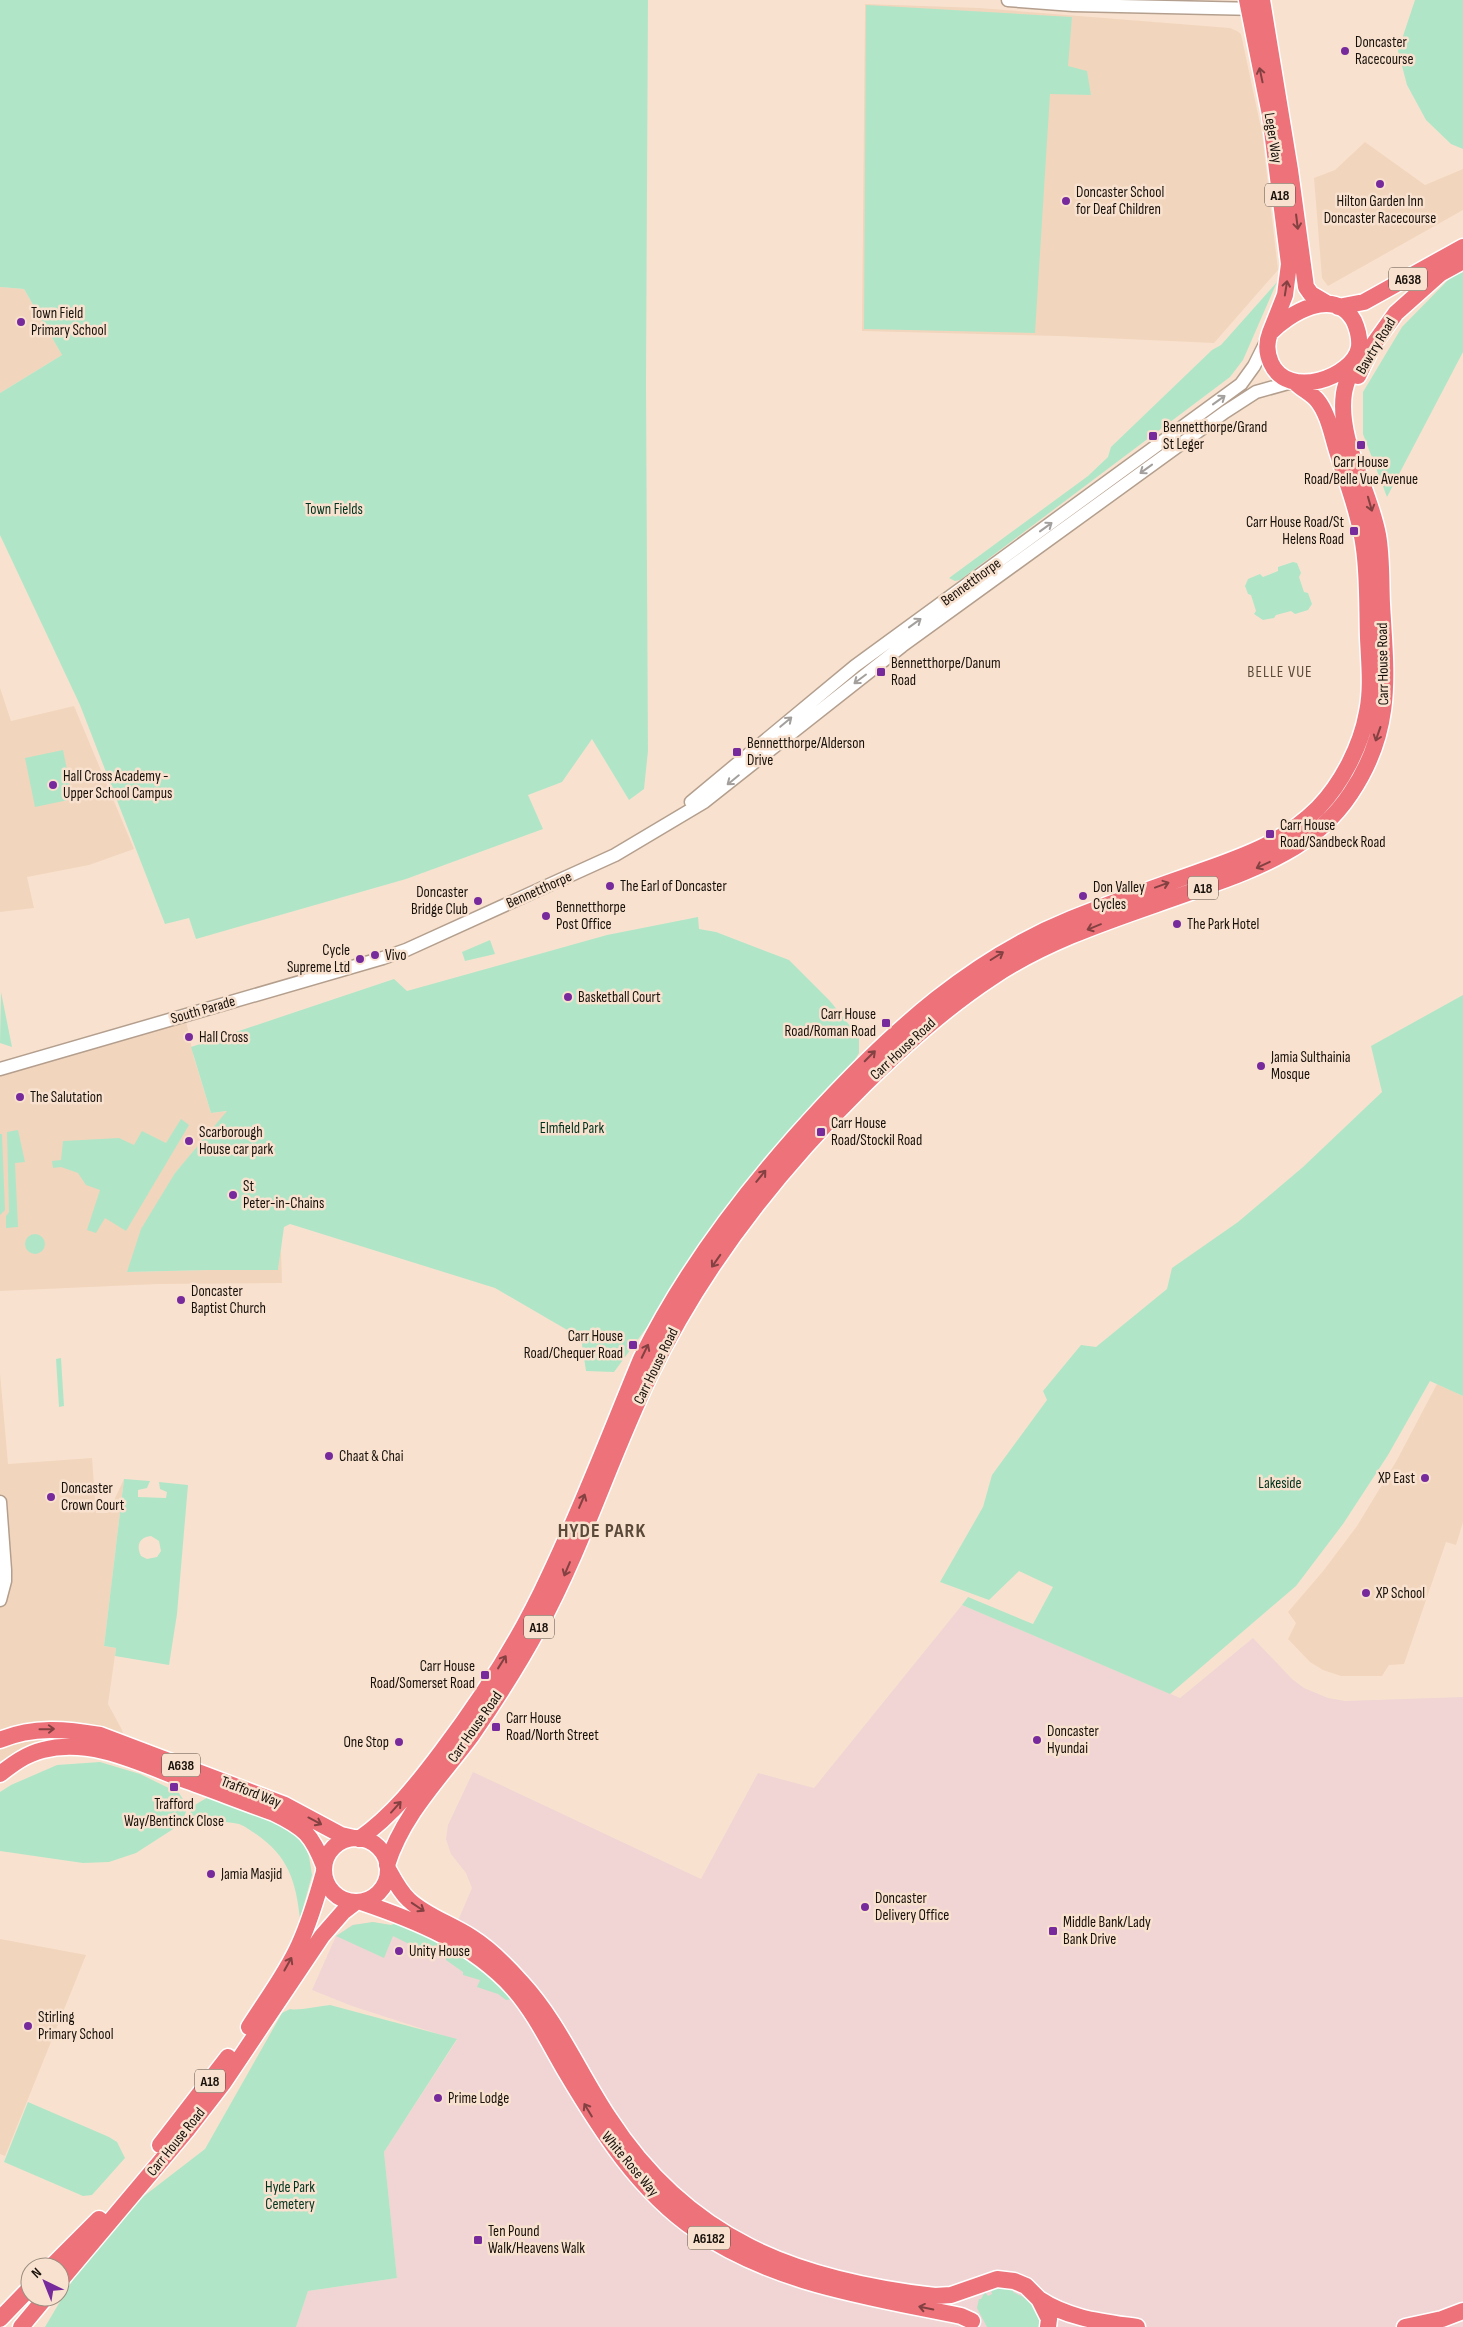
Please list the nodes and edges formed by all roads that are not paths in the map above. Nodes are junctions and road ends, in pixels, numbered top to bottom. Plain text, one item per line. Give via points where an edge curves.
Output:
1 (1008, 0) edge
2 (1255, 5) edge
3 (1463, 247) edge
4 (1463, 261) edge
5 (1442, 272) junction
6 (1333, 305) junction
7 (1268, 336) junction
8 (1357, 353) junction
9 (1294, 383) junction
10 (1344, 407) junction
11 (669, 822) junction
12 (406, 950) joint
13 (0, 1069) edge
14 (0, 1502) edge
15 (0, 1600) edge
16 (0, 1740) edge
17 (0, 1744) edge
18 (1, 1773) edge
19 (356, 1838) junction
20 (388, 1867) junction
21 (324, 1869) junction
22 (359, 1902) junction
23 (99, 2219) junction
24 (61, 2257) edge
25 (67, 2257) edge
26 (70, 2269) edge
27 (982, 2284) junction
28 (20, 2298) edge
29 (1039, 2300) junction
30 (23, 2307) edge
31 (37, 2307) edge
32 (1463, 2311) edge
33 (0, 2319) edge
34 (974, 2324) edge
35 (6, 2327) edge
36 (20, 2327) edge
37 (1048, 2327) edge
38 (1137, 2327) edge
39 (1405, 2327) edge

1 - 2 street via 1081,5
2 -> 6 highway, Leger Way / A18 via 1290,170 1306,287 1311,294
7 -> 2 highway, Leger Way / A18 via 1285,295 1289,264
3 - 6 highway, Bawtry Road / A638 via 1364,302
4 - 5 highway, Bawtry Road / A638
5 - 8 highway, Bawtry Road / A638 via 1391,305 1374,324
5 - 10 highway, Bawtry Road via 1396,313 1374,345
6 - 7 highway via 1314,305 1298,311 1282,321
6 - 8 highway via 1352,319 1359,333
7 - 9 highway via 1268,357 1273,367 1280,376
11 -> 7 street, Bennetthorpe via 855,666 1241,384 1254,366
8 - 9 highway via 1329,377
8 - 10 highway, Carr House Road / A18 via 1345,390
9 -> 11 street, Bennetthorpe via 1256,392 1225,412 902,646 704,802
19 -> 9 highway, Carr House Road / A18 via 382,1821 413,1787 478,1701 549,1578 658,1324 730,1214 807,1122 908,1021 972,971 1009,948 1069,920 1248,854 1280,839 1320,806 1334,787 1359,741 1368,709 1370,680 1364,550 1359,523 1327,420 1318,401
10 -> 20 highway, Carr House Road / A18 via 1347,436 1370,500 1379,538 1386,680 1380,730 1351,793 1331,819 1285,854 1253,870 1111,921 1016,961 940,1015 894,1056 787,1166 712,1266 684,1311 650,1374 540,1625 472,1734 407,1821 392,1849
11 - 12 street, Bennetthorpe via 606,859
12 - 13 street, South Parade
14 - 15 street via 6,1570
16 -> 19 highway, Trafford Way / A638 via 41,1729 100,1735 285,1805 341,1835
17 - 18 highway, Trafford Way / A638 via 8,1760
18 - 21 highway, Trafford Way / A638 via 25,1756 68,1746 93,1748 125,1757 291,1822 308,1833
19 - 20 highway via 379,1848
19 - 21 highway via 342,1842 331,1851
20 - 22 highway via 384,1885 376,1894
20 -> 27 highway, White Rose Way / A6182 via 409,1901 486,1948 535,1997 627,2144 662,2185 702,2219 747,2247 828,2276 935,2296 951,2295
21 - 22 highway via 328,1885 335,1894 344,1900
23 -> 21 highway, Carr House Road / A18 via 204,2090 280,1979 310,1919
22 - 26 highway, Carr House Road / A18 via 343,1912 322,1936 224,2082
34 -> 22 highway, White Rose Way / A6182 via 961,2316 829,2288 777,2272 697,2231 658,2199 609,2141 538,2022 512,1987 475,1954 456,1942 396,1914
23 - 24 highway, A18
23 - 25 highway, Carr House Road / A18
27 - 29 highway, White Rose Way via 997,2279 1014,2281 1026,2286
27 - 34 highway, White Rose Way via 972,2294 970,2302
28 - 33 highway
29 - 37 highway, White Rose Way via 1049,2320
29 - 38 highway, White Rose Way via 1061,2312
30 - 35 highway
31 - 36 highway
32 - 39 highway

